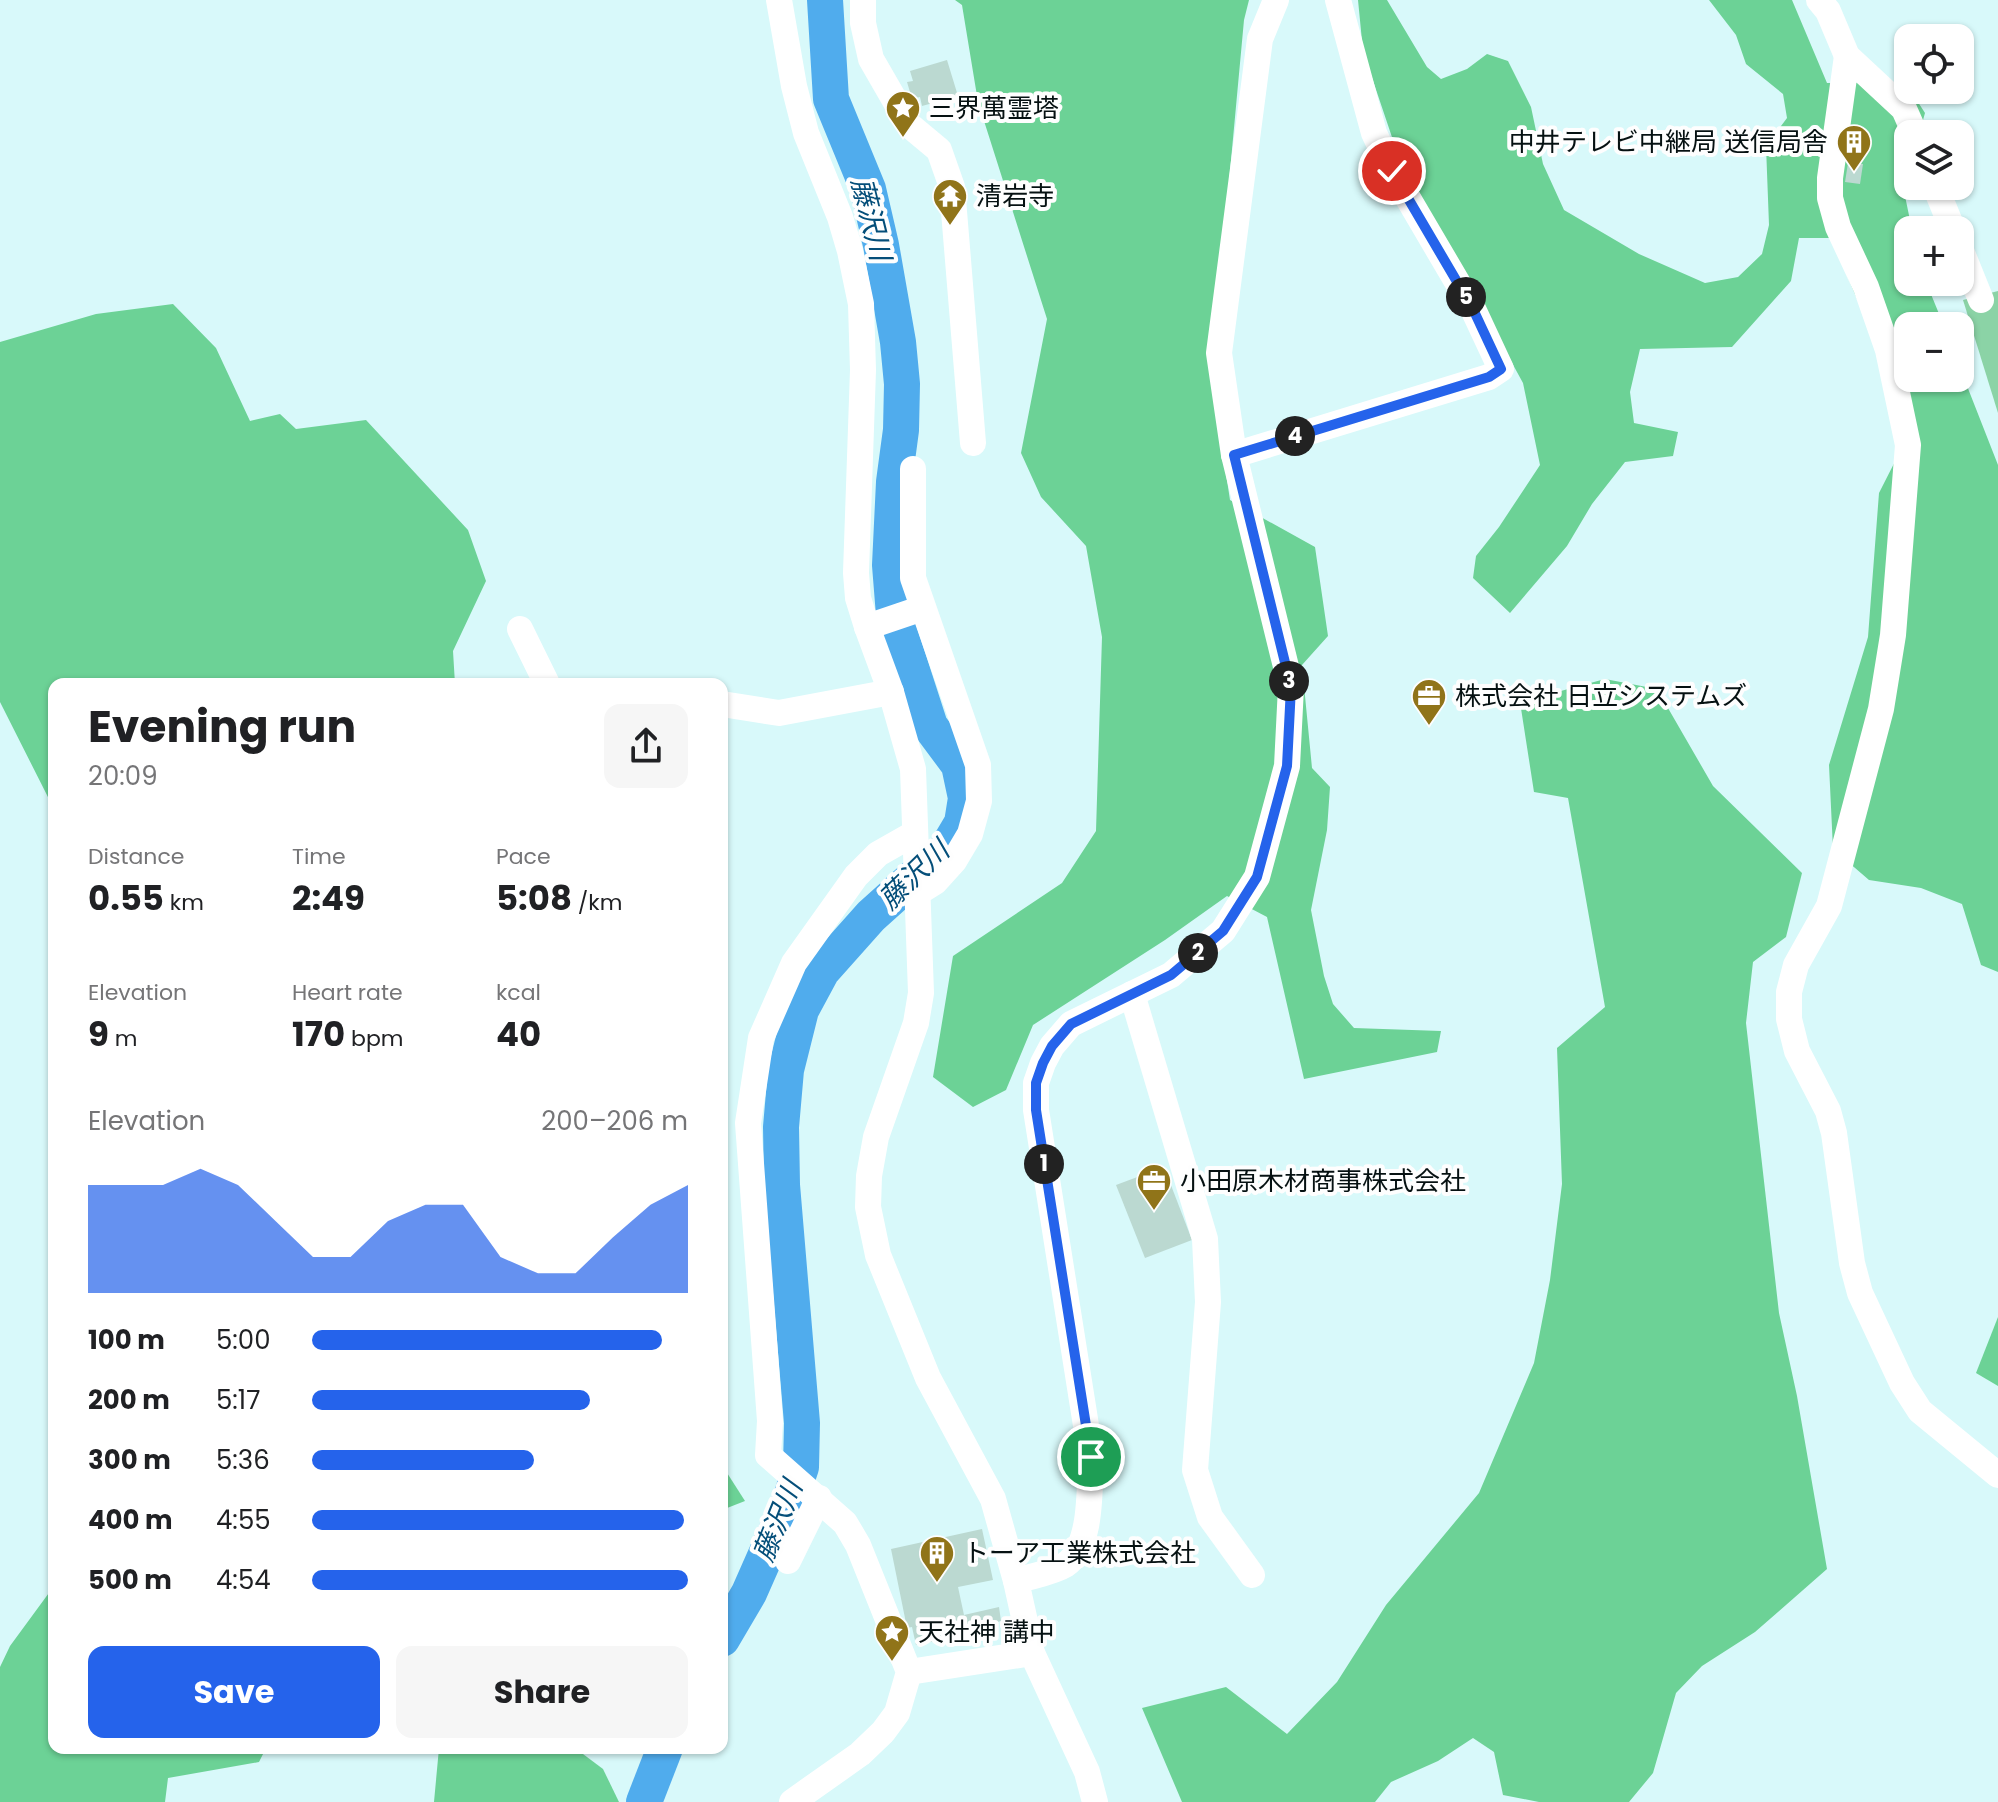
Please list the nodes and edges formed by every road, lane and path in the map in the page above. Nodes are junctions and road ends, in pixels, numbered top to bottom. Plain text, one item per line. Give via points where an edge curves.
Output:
1 (779, 0) edge
2 (863, 0) edge
3 (1276, 0) edge
4 (1338, 0) edge
5 (1819, 0) edge
6 (1847, 56) junction
7 (1909, 120) edge
8 (1974, 283) edge
9 (1981, 300) dead end
10 (973, 443) dead end
11 (1234, 455) junction
12 (913, 469) dead end
13 (920, 609) junction
14 (873, 625) junction
15 (520, 629) dead end
16 (544, 678) edge
17 (891, 692) junction
18 (728, 705) edge
19 (914, 826) junction
20 (919, 892) junction
21 (1132, 994) junction
22 (1998, 1475) edge
23 (819, 1498) junction
24 (788, 1561) dead end
25 (1252, 1575) dead end
26 (1016, 1581) junction
27 (1032, 1653) junction
28 (909, 1672) junction
29 (792, 1802) edge
30 (1095, 1802) edge

1 - 14 street via 806,133 840,217 861,304 856,573 858,598
2 - 10 street via 871,59 909,125 939,150 952,187
3 - 11 street via 1260,39 1219,353
4 - 11 street via 1374,133 1501,369
5 - 6 street
6 - 7 street via 1904,109
6 - 22 street via 1830,198 1888,350 1908,445 1893,635 1881,709 1829,906 1796,965 1789,1019 1797,1051 1834,1133 1860,1293 1920,1411
8 - 9 street
11 - 21 street via 1291,687 1287,766 1257,877 1223,931 1171,975
12 - 13 street via 913,570
13 - 14 street
13 - 20 street via 978,765 979,801 970,834 954,861
14 - 17 street
15 - 16 street
17 - 18 street via 779,713
17 - 19 street via 913,769
19 - 20 street
19 - 23 street via 856,876 794,963 761,1038 748,1123 770,1421 768,1455
20 - 26 street via 921,993 916,1023 876,1137 868,1207 878,1255 928,1378 993,1499
21 - 25 street via 1205,1239 1208,1302 1195,1470 1210,1517
21 - 26 street via 1071,1024 1052,1046 1036,1083 1091,1457 1081,1547 1064,1565
23 - 24 street
23 - 28 street via 845,1523 858,1545
26 - 27 street
27 - 28 street
27 - 30 street via 1087,1772
28 - 29 street via 897,1713 883,1732

